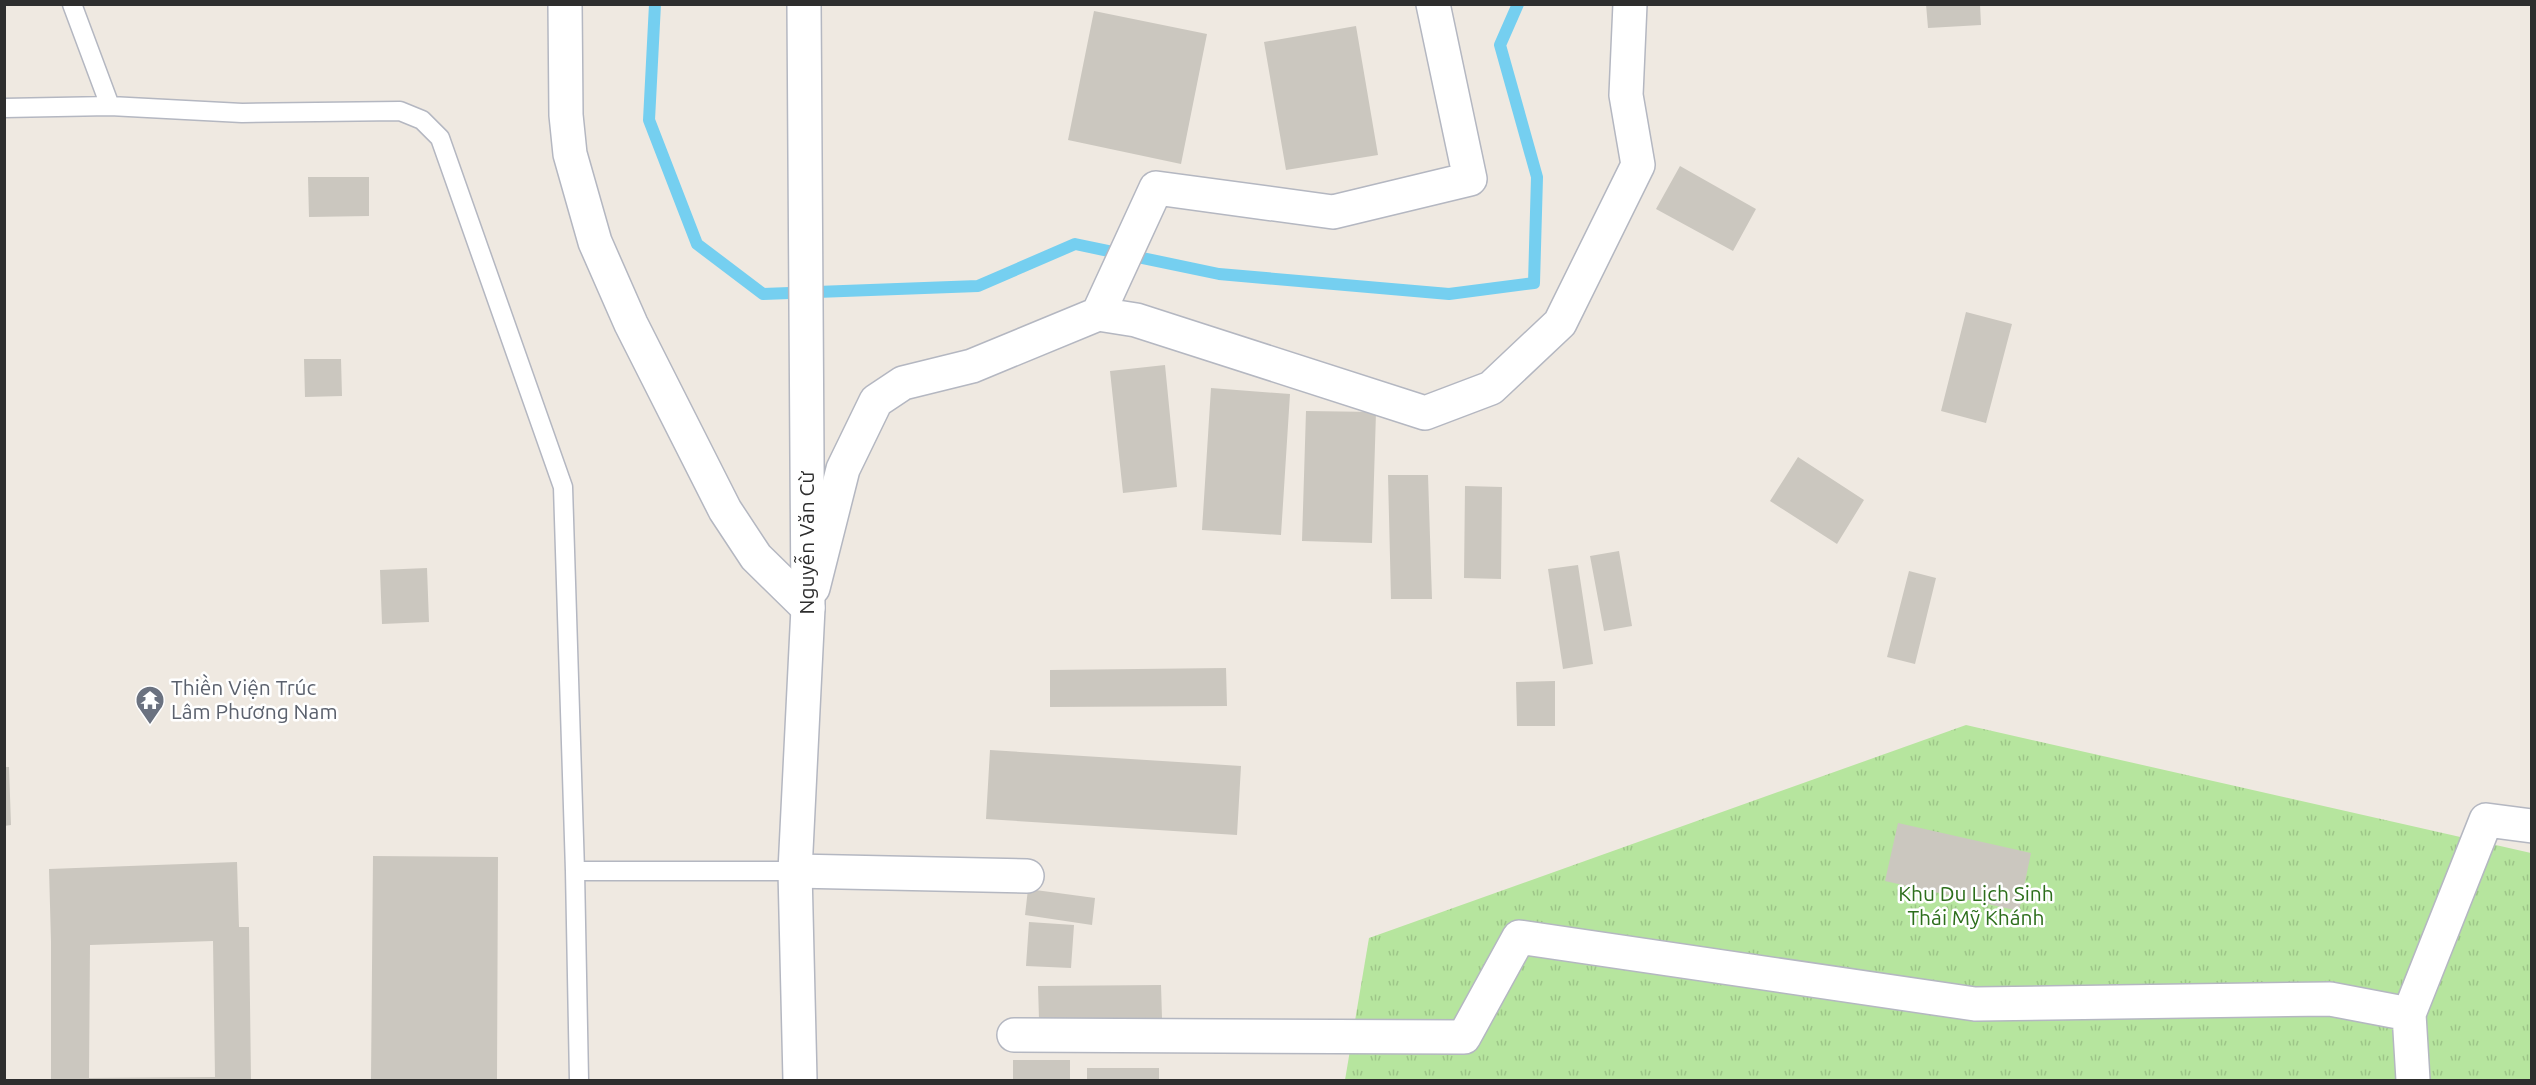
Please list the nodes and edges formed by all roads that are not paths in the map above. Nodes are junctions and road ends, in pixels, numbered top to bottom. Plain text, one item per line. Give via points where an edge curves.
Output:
1 (72, 4) edge
2 (565, 4) edge
3 (804, 4) edge
4 (1433, 4) edge
5 (1630, 4) edge
6 (110, 106) junction
7 (4, 108) edge
8 (1098, 314) junction
9 (808, 608) junction
10 (2532, 826) edge
11 (575, 871) junction
12 (795, 871) junction
13 (1027, 876) dead end
14 (2409, 1014) junction
15 (1014, 1035) dead end
16 (579, 1080) edge
17 (800, 1080) edge
18 (2414, 1080) edge

1 - 6 lane
2 - 9 street via 570,154 595,242 631,324 725,510 756,557
3 - 9 street, Nguyễn Văn Cừ
4 - 8 street via 1470,178 1333,212 1156,188
5 - 8 street via 1626,95 1638,165 1560,323 1491,388 1425,413 1137,320
6 - 7 lane
6 - 11 lane via 242,113 400,111 422,120 440,138 563,487
8 - 9 street via 972,366 903,383 876,401 843,469
9 - 12 street, Nguyễn Văn Cừ
10 - 14 street via 2486,820
11 - 12 lane
11 - 16 lane
12 - 13 street
12 - 17 street, Nguyễn Văn Cừ
14 - 15 street via 2330,999 1975,1004 1519,937 1464,1037
14 - 18 street

